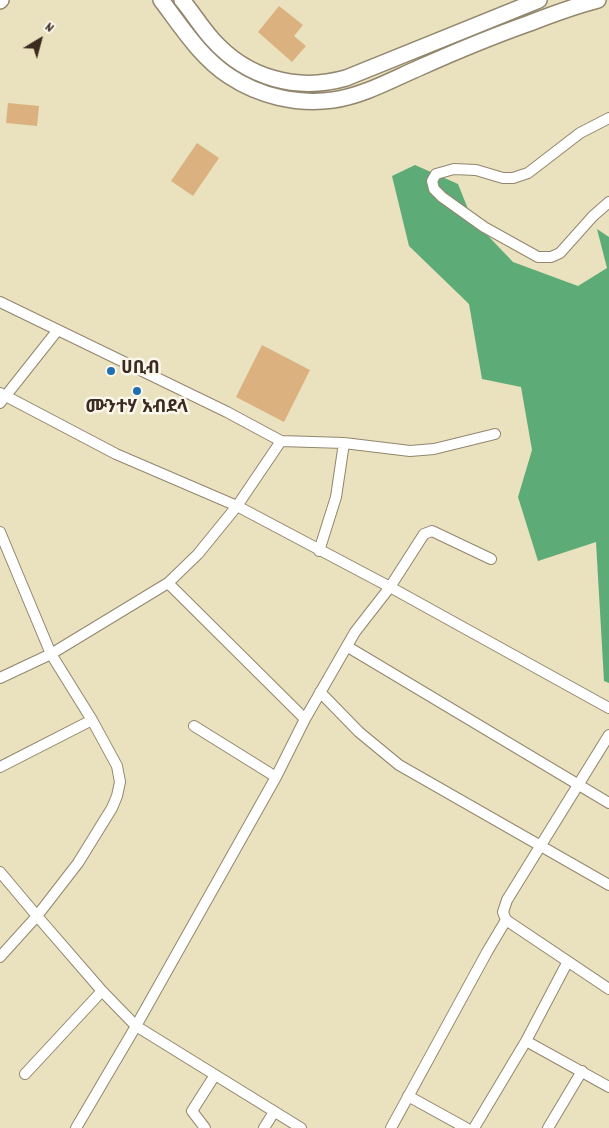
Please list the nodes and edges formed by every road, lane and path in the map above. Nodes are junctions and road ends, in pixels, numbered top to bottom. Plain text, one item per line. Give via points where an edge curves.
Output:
1 (161, 0) edge
2 (182, 0) edge
3 (539, 0) edge
4 (598, 0) edge
5 (272, 79) junction
6 (267, 95) junction
7 (609, 118) edge
8 (609, 202) edge
9 (0, 302) edge
10 (57, 331) junction
11 (2, 398) edge
12 (495, 434) dead end
13 (281, 441) junction
14 (344, 443) junction
15 (237, 506) junction
16 (0, 532) edge
17 (319, 551) junction
18 (492, 559) dead end
19 (168, 583) junction
20 (390, 587) junction
21 (348, 646) junction
22 (51, 654) junction
23 (0, 678) edge
24 (320, 692) junction
25 (609, 708) edge
26 (305, 719) junction
27 (92, 720) junction
28 (194, 726) dead end
29 (609, 735) edge
30 (0, 767) edge
31 (276, 777) junction
32 (577, 784) junction
33 (609, 803) edge
34 (540, 845) junction
35 (0, 872) edge
36 (609, 885) edge
37 (36, 916) junction
38 (506, 920) junction
39 (0, 956) edge
40 (567, 963) junction
41 (609, 989) edge
42 (102, 991) junction
43 (136, 1026) junction
44 (526, 1040) junction
45 (582, 1071) junction
46 (25, 1074) dead end
47 (215, 1075) junction
48 (609, 1087) edge
49 (408, 1096) junction
50 (274, 1112) junction
51 (76, 1128) edge
52 (205, 1128) edge
53 (264, 1128) edge
54 (301, 1128) edge
55 (391, 1128) edge
56 (466, 1128) edge
57 (474, 1128) edge
58 (548, 1128) edge

1 - 6 main road via 214,64 244,85
2 - 5 main road via 226,53 243,66
3 - 5 main road via 346,78 313,84
4 - 6 main road via 476,43 357,94 318,102
5 - 6 main road
7 - 8 street via 580,133 528,173 503,178 476,170 454,169 436,174 432,181 434,189 442,197 484,228 538,257 560,253
9 - 10 street
10 - 11 street
10 - 13 street
11 - 15 street via 116,454
12 - 14 street via 434,449 410,451
13 - 14 street
13 - 15 street
14 - 17 street via 336,497
15 - 17 street
15 - 19 street via 198,554
16 - 22 street
17 - 20 street
18 - 20 street via 432,532 424,534
19 - 22 street
19 - 26 street
20 - 21 street
20 - 25 street
21 - 24 street
21 - 32 street
22 - 23 street
22 - 27 street
24 - 26 street
24 - 34 street via 399,765
26 - 31 street
27 - 30 street
27 - 37 street via 117,766 120,782 117,796 87,849
28 - 31 street
29 - 32 street
31 - 43 street
32 - 33 street
32 - 34 street
34 - 36 street
34 - 38 street via 507,900 503,912
35 - 37 street
37 - 39 street
37 - 42 street
38 - 40 street
38 - 49 street
40 - 41 street
40 - 44 street
42 - 43 street
42 - 46 street
43 - 47 street
43 - 51 street
44 - 45 street
44 - 57 street
45 - 48 street
45 - 58 street
47 - 50 street
47 - 52 street via 192,1111
49 - 55 street
49 - 56 street
50 - 53 street
50 - 54 street

